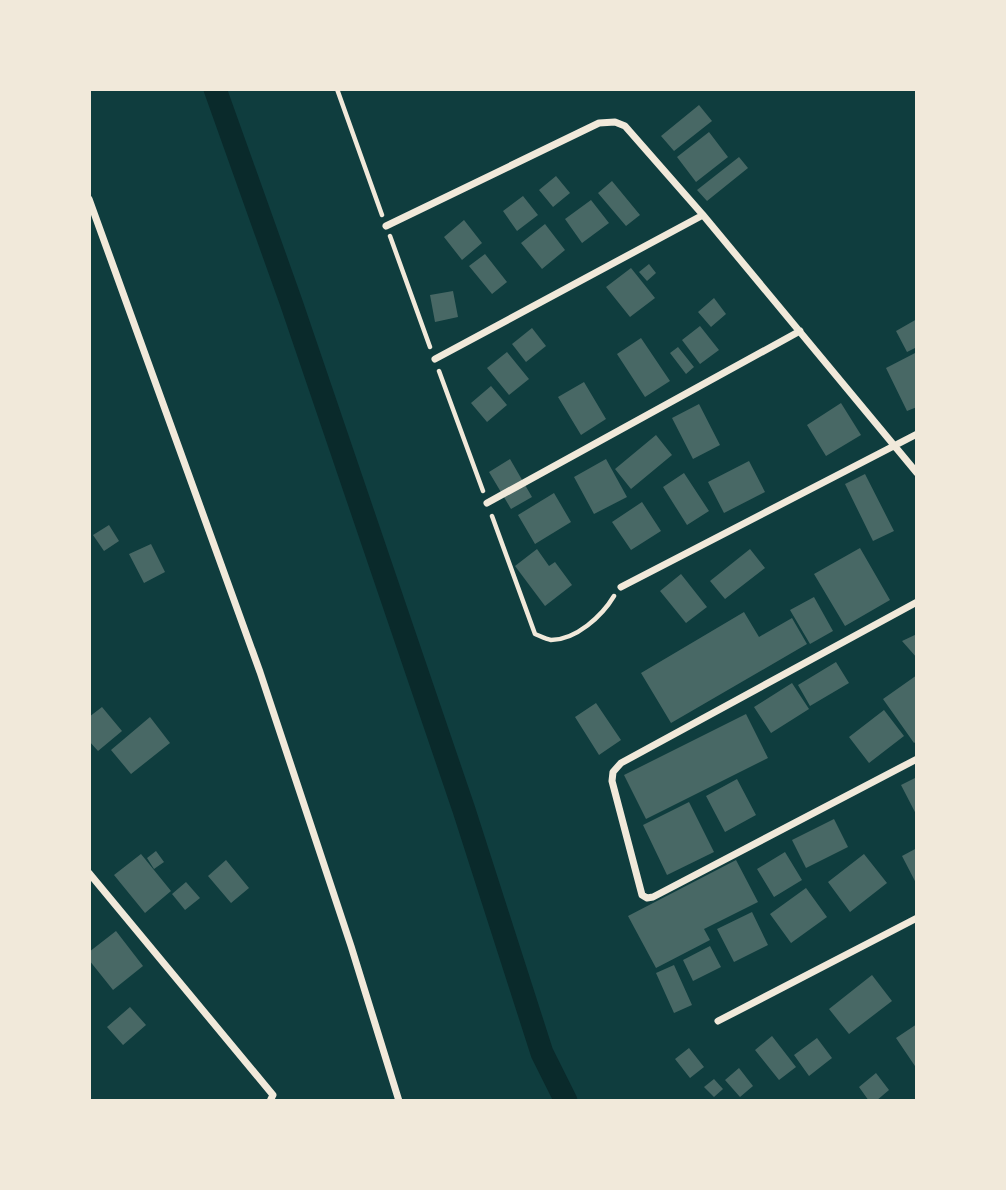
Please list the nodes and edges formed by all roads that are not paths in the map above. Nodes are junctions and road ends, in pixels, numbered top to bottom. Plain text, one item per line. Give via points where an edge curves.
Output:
1 (89, 199) edge
2 (703, 215) junction
3 (386, 226) dead end
4 (800, 331) junction
5 (435, 359) dead end
6 (917, 434) edge
7 (893, 446) junction
8 (917, 473) edge
9 (487, 503) dead end
10 (621, 587) road end
11 (917, 602) edge
12 (917, 759) edge
13 (89, 873) edge
14 (917, 918) edge
15 (718, 1021) dead end
16 (270, 1101) edge
17 (399, 1101) edge

1 - 17 street via 260,672
2 - 3 street via 643,145 615,122 599,123
2 - 4 street
2 - 5 street
4 - 7 street
4 - 9 street
6 - 7 street
7 - 8 street
7 - 10 street
11 - 12 street via 621,763 612,781 642,895 647,898 676,886
13 - 16 street via 273,1095
14 - 15 street

